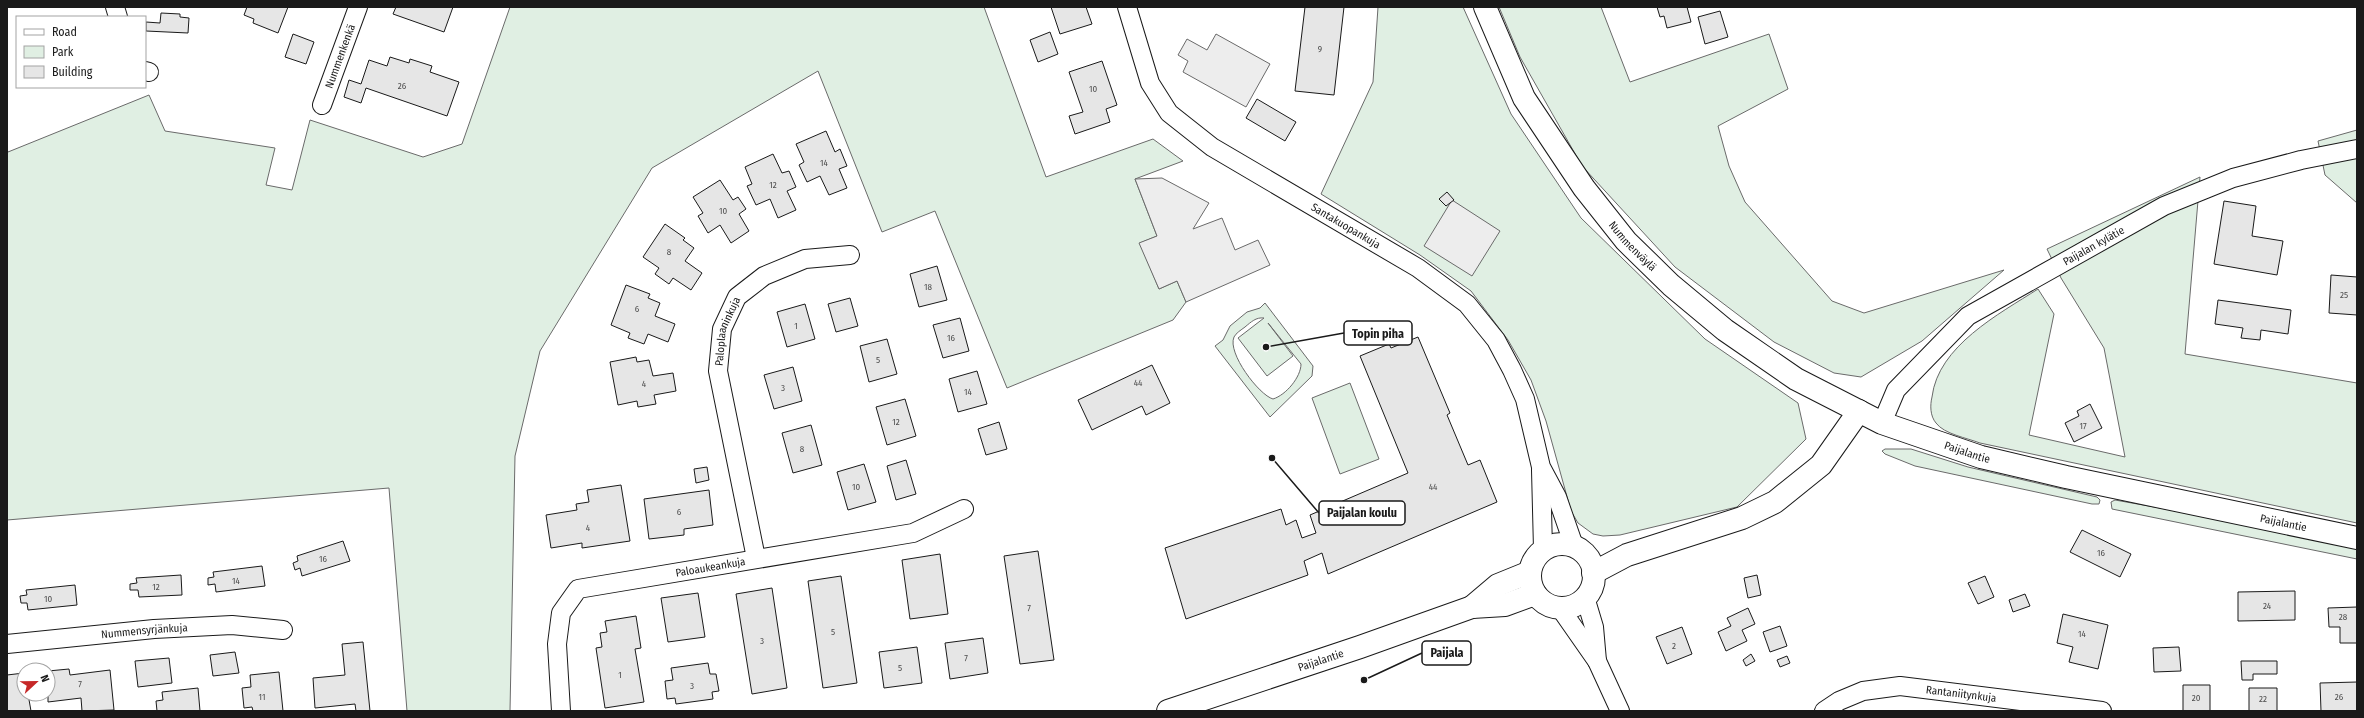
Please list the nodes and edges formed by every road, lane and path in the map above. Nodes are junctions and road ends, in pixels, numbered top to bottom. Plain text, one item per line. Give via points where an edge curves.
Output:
1 (358, 7) edge
2 (1127, 7) edge
3 (1485, 7) edge
4 (322, 105) dead end
5 (2357, 150) edge
6 (850, 255) dead end
7 (1859, 411) junction
8 (1882, 423) junction
9 (1541, 467) junction
10 (964, 509) dead end
11 (2357, 538) edge
12 (1544, 549) junction
13 (756, 558) junction
14 (1584, 558) junction
15 (1530, 572) junction
16 (1535, 594) junction
17 (1585, 597) junction
18 (1472, 606) junction
19 (1560, 608) junction
20 (283, 630) dead end
21 (7, 644) edge
22 (1597, 661) junction
23 (561, 711) edge
24 (1168, 711) edge
25 (1620, 711) edge
26 (1824, 711) edge
27 (2102, 711) edge

1 - 4 street, Nummenkenkä
2 - 9 street, Santakuopankuja via 1150,83 1169,113 1212,147 1418,268 1466,304 1496,340 1512,370 1525,399
3 - 7 street, Nummenväylä via 1524,98 1584,188 1626,241 1671,285 1725,330 1796,379
5 - 8 street, Paijalan kylätie via 2300,160 2233,178 2164,206 1968,316 1896,390
6 - 13 street, Paloplaaninkuja via 805,259 764,276 737,297 722,329 718,372
7 - 8 street, Paijalantie
7 - 14 street via 1821,466 1775,502 1742,518 1627,555
8 - 11 street, Paijalantie via 1981,457
9 - 12 street, Santakuopankuja
9 - 14 street, Santakuopankuja
10 - 13 street, Paloaukeankuja via 913,532
12 - 14 street via 1564,544
12 - 15 street via 1532,563
13 - 23 street, Paloaukeankuja via 578,589 561,613 557,644
14 - 17 street via 1592,586
15 - 16 street
15 - 18 street, Paijalantie via 1498,585
16 - 18 street, Paijalantie via 1505,605
16 - 19 street via 1550,606
17 - 19 street via 1578,603
17 - 22 street via 1594,627
18 - 24 street, Paijalantie via 1360,647
19 - 22 street
20 - 21 street, Nummensyrjänkuja via 232,626 154,628
22 - 25 street
26 - 27 street, Rantaniitynkuja via 1839,701 1863,691 1900,686

